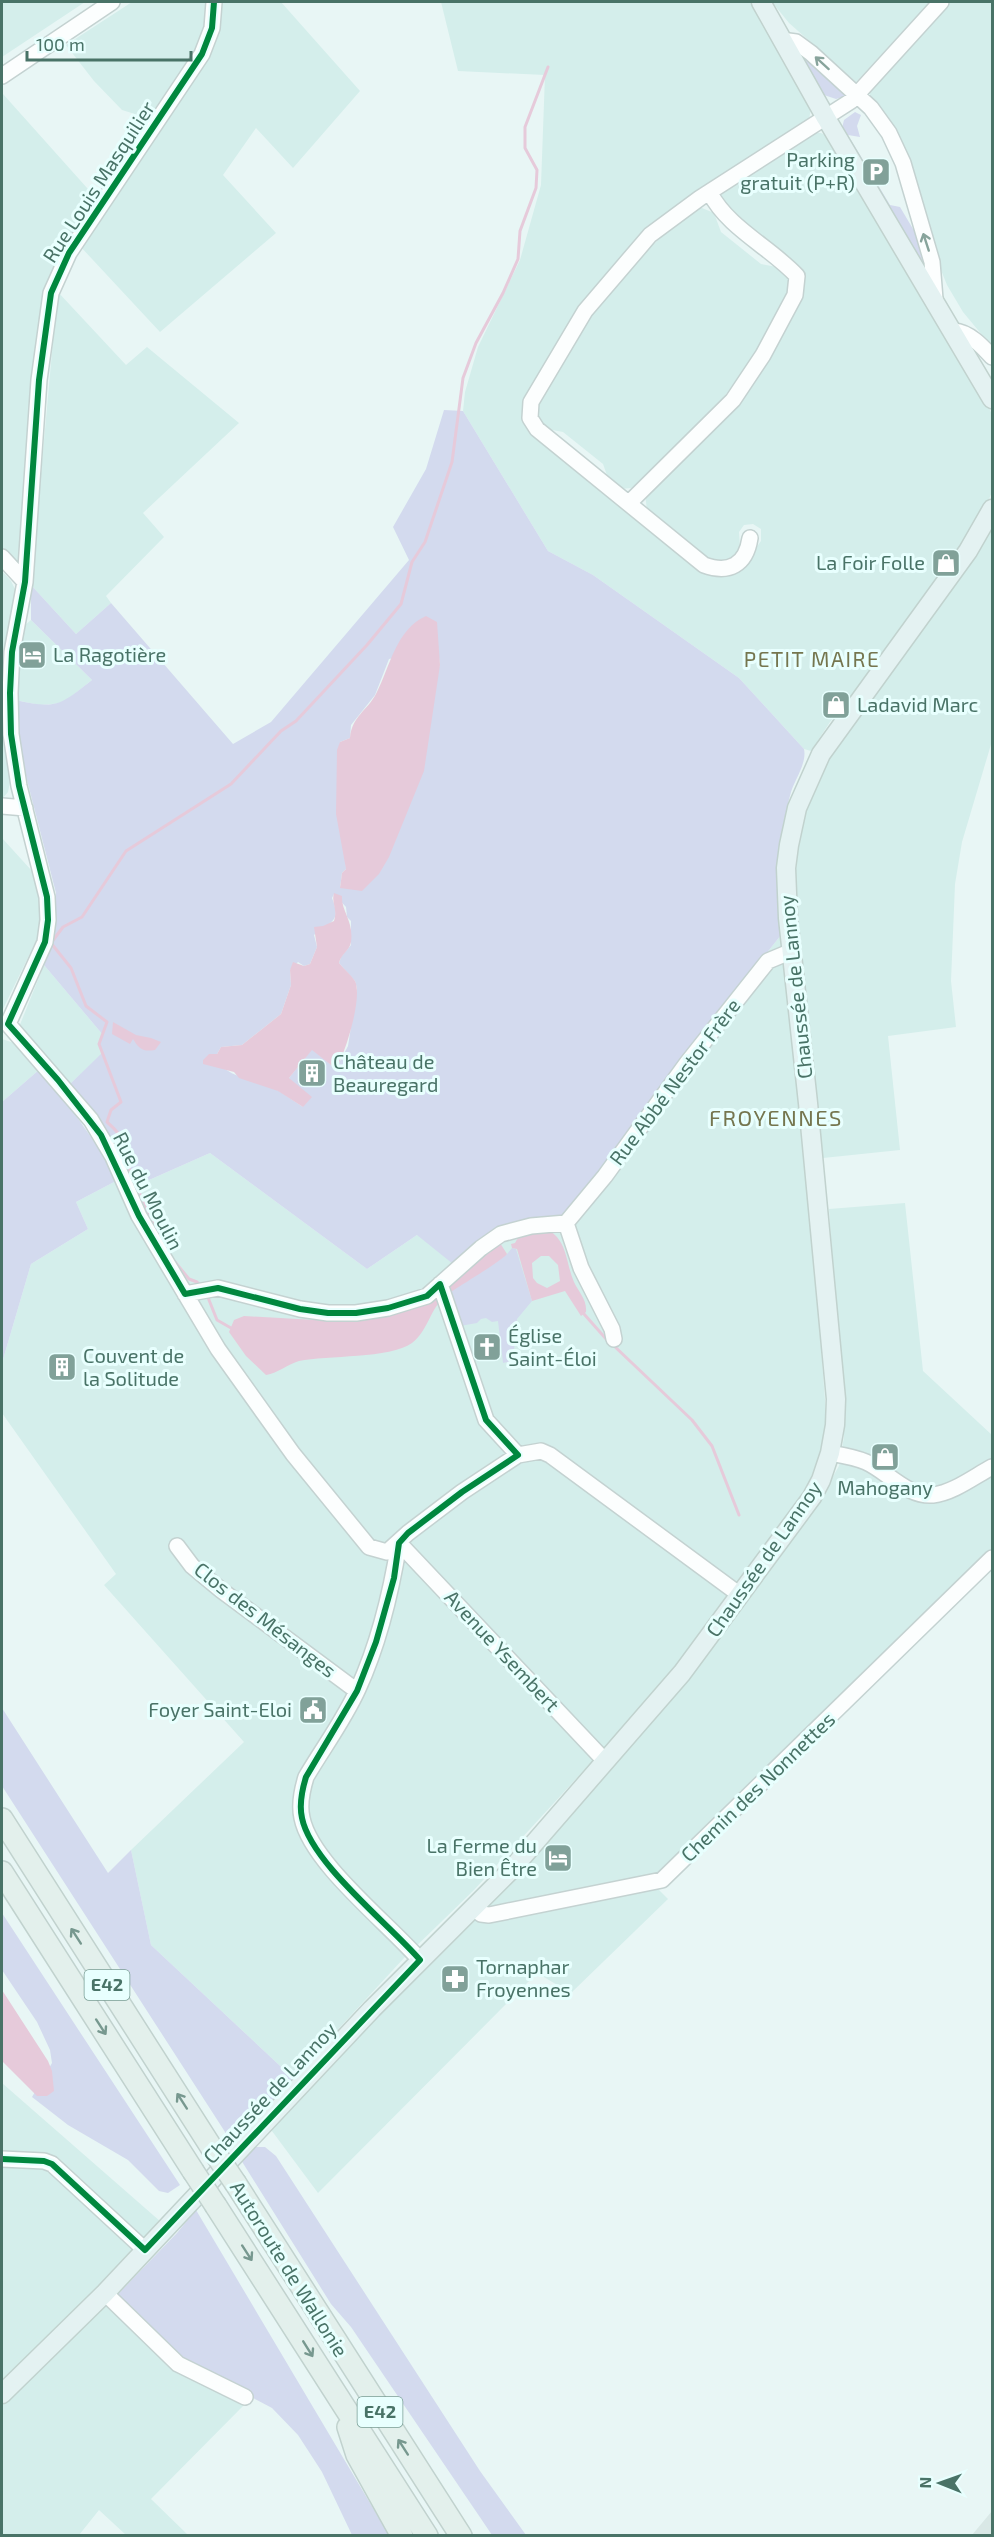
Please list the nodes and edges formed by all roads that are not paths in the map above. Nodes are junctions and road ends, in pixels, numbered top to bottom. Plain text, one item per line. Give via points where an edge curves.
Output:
1 (112, 2) edge
2 (214, 2) edge
3 (761, 2) edge
4 (941, 2) edge
5 (782, 40) junction
6 (2, 76) edge
7 (857, 96) junction
8 (826, 118) junction
9 (710, 193) junction
10 (935, 299) junction
11 (954, 331) junction
12 (993, 357) edge
13 (993, 399) edge
14 (629, 503) junction
15 (993, 509) edge
16 (750, 538) dead end
17 (2, 557) edge
18 (25, 582) junction
19 (2, 806) edge
20 (25, 808) junction
21 (792, 951) junction
22 (5, 1025) edge
23 (566, 1223) junction
24 (196, 1291) junction
25 (443, 1291) junction
26 (614, 1339) dead end
27 (830, 1453) junction
28 (518, 1455) junction
29 (993, 1467) edge
30 (399, 1543) junction
31 (177, 1546) dead end
32 (993, 1558) edge
33 (740, 1595) junction
34 (357, 1691) junction
35 (605, 1761) junction
36 (2, 1819) edge
37 (2, 1872) edge
38 (473, 1908) junction
39 (420, 1960) junction
40 (2, 2159) edge
41 (145, 2250) junction
42 (105, 2293) junction
43 (2, 2394) edge
44 (245, 2397) dead end
45 (338, 2398) junction
46 (402, 2535) edge
47 (427, 2535) edge
48 (461, 2535) edge

1 - 6 street
2 - 18 street, Rue Louis Masquilier via 212,27 202,54 69,253 53,286 41,360
3 - 5 main road
4 - 7 street
7 -> 5 street via 811,53 796,42
5 - 8 main road
7 - 8 street
10 -> 7 street via 932,262 903,163 889,133
8 - 9 street
8 - 10 main road
9 - 14 street via 718,208 797,276 795,295 733,400
9 - 14 street via 650,235 625,264 585,311 531,402 530,418 537,429
10 - 11 main road
11 - 12 street via 963,332
11 - 13 main road
14 - 16 street via 704,565 718,570 739,563 748,551
15 - 21 main road, Chaussée de Lannoy via 978,536 834,733 812,771 797,808 789,845 786,891
17 - 18 street
18 - 20 street, Rue Louis Masquilier via 12,652 10,693 11,734
19 - 20 street
20 - 22 street, Rue Louis Masquilier via 47,897 48,920 45,942
21 - 23 street, Rue Abbé Nestor Frère via 768,961
21 - 27 main road, Chaussée de Lannoy via 836,1399
22 - 24 street, Rue du Moulin via 58,1080 101,1135 139,1216
23 - 25 street via 501,1234 481,1248
23 - 26 street via 581,1268
24 - 25 street via 218,1288 328,1313 388,1308
24 - 30 street, Rue du Moulin via 234,1372 292,1454 369,1547 387,1552
25 - 28 street via 486,1419
27 - 29 street via 866,1462 921,1494 946,1491
27 - 33 main road, Chaussée de Lannoy via 812,1497
28 - 30 street via 462,1492
28 - 33 street via 541,1451 550,1455
30 - 34 street via 394,1578 376,1642
30 - 35 street, Avenue Ysembert
31 - 34 street, Clos des Mésanges via 192,1566 220,1590
32 - 38 street, Chemin des Nonnettes via 662,1880 489,1915
33 - 35 main road, Chaussée de Lannoy via 682,1673
34 - 39 street via 306,1777 302,1818 315,1850
35 - 38 main road, Chaussée de Lannoy
48 -> 36 highway, Autoroute de Wallonie / E42, bridge
37 -> 45 highway, Autoroute de Wallonie / E42, bridge
38 - 39 main road, Chaussée de Lannoy
39 - 41 main road, Chaussée de Lannoy
40 - 41 street via 52,2164
41 - 42 main road, Chaussée de Lannoy
42 - 43 main road, Chaussée de Lannoy
42 - 44 street via 178,2364
45 - 46 highway via 357,2455
45 - 47 highway, Autoroute de Wallonie / E42

